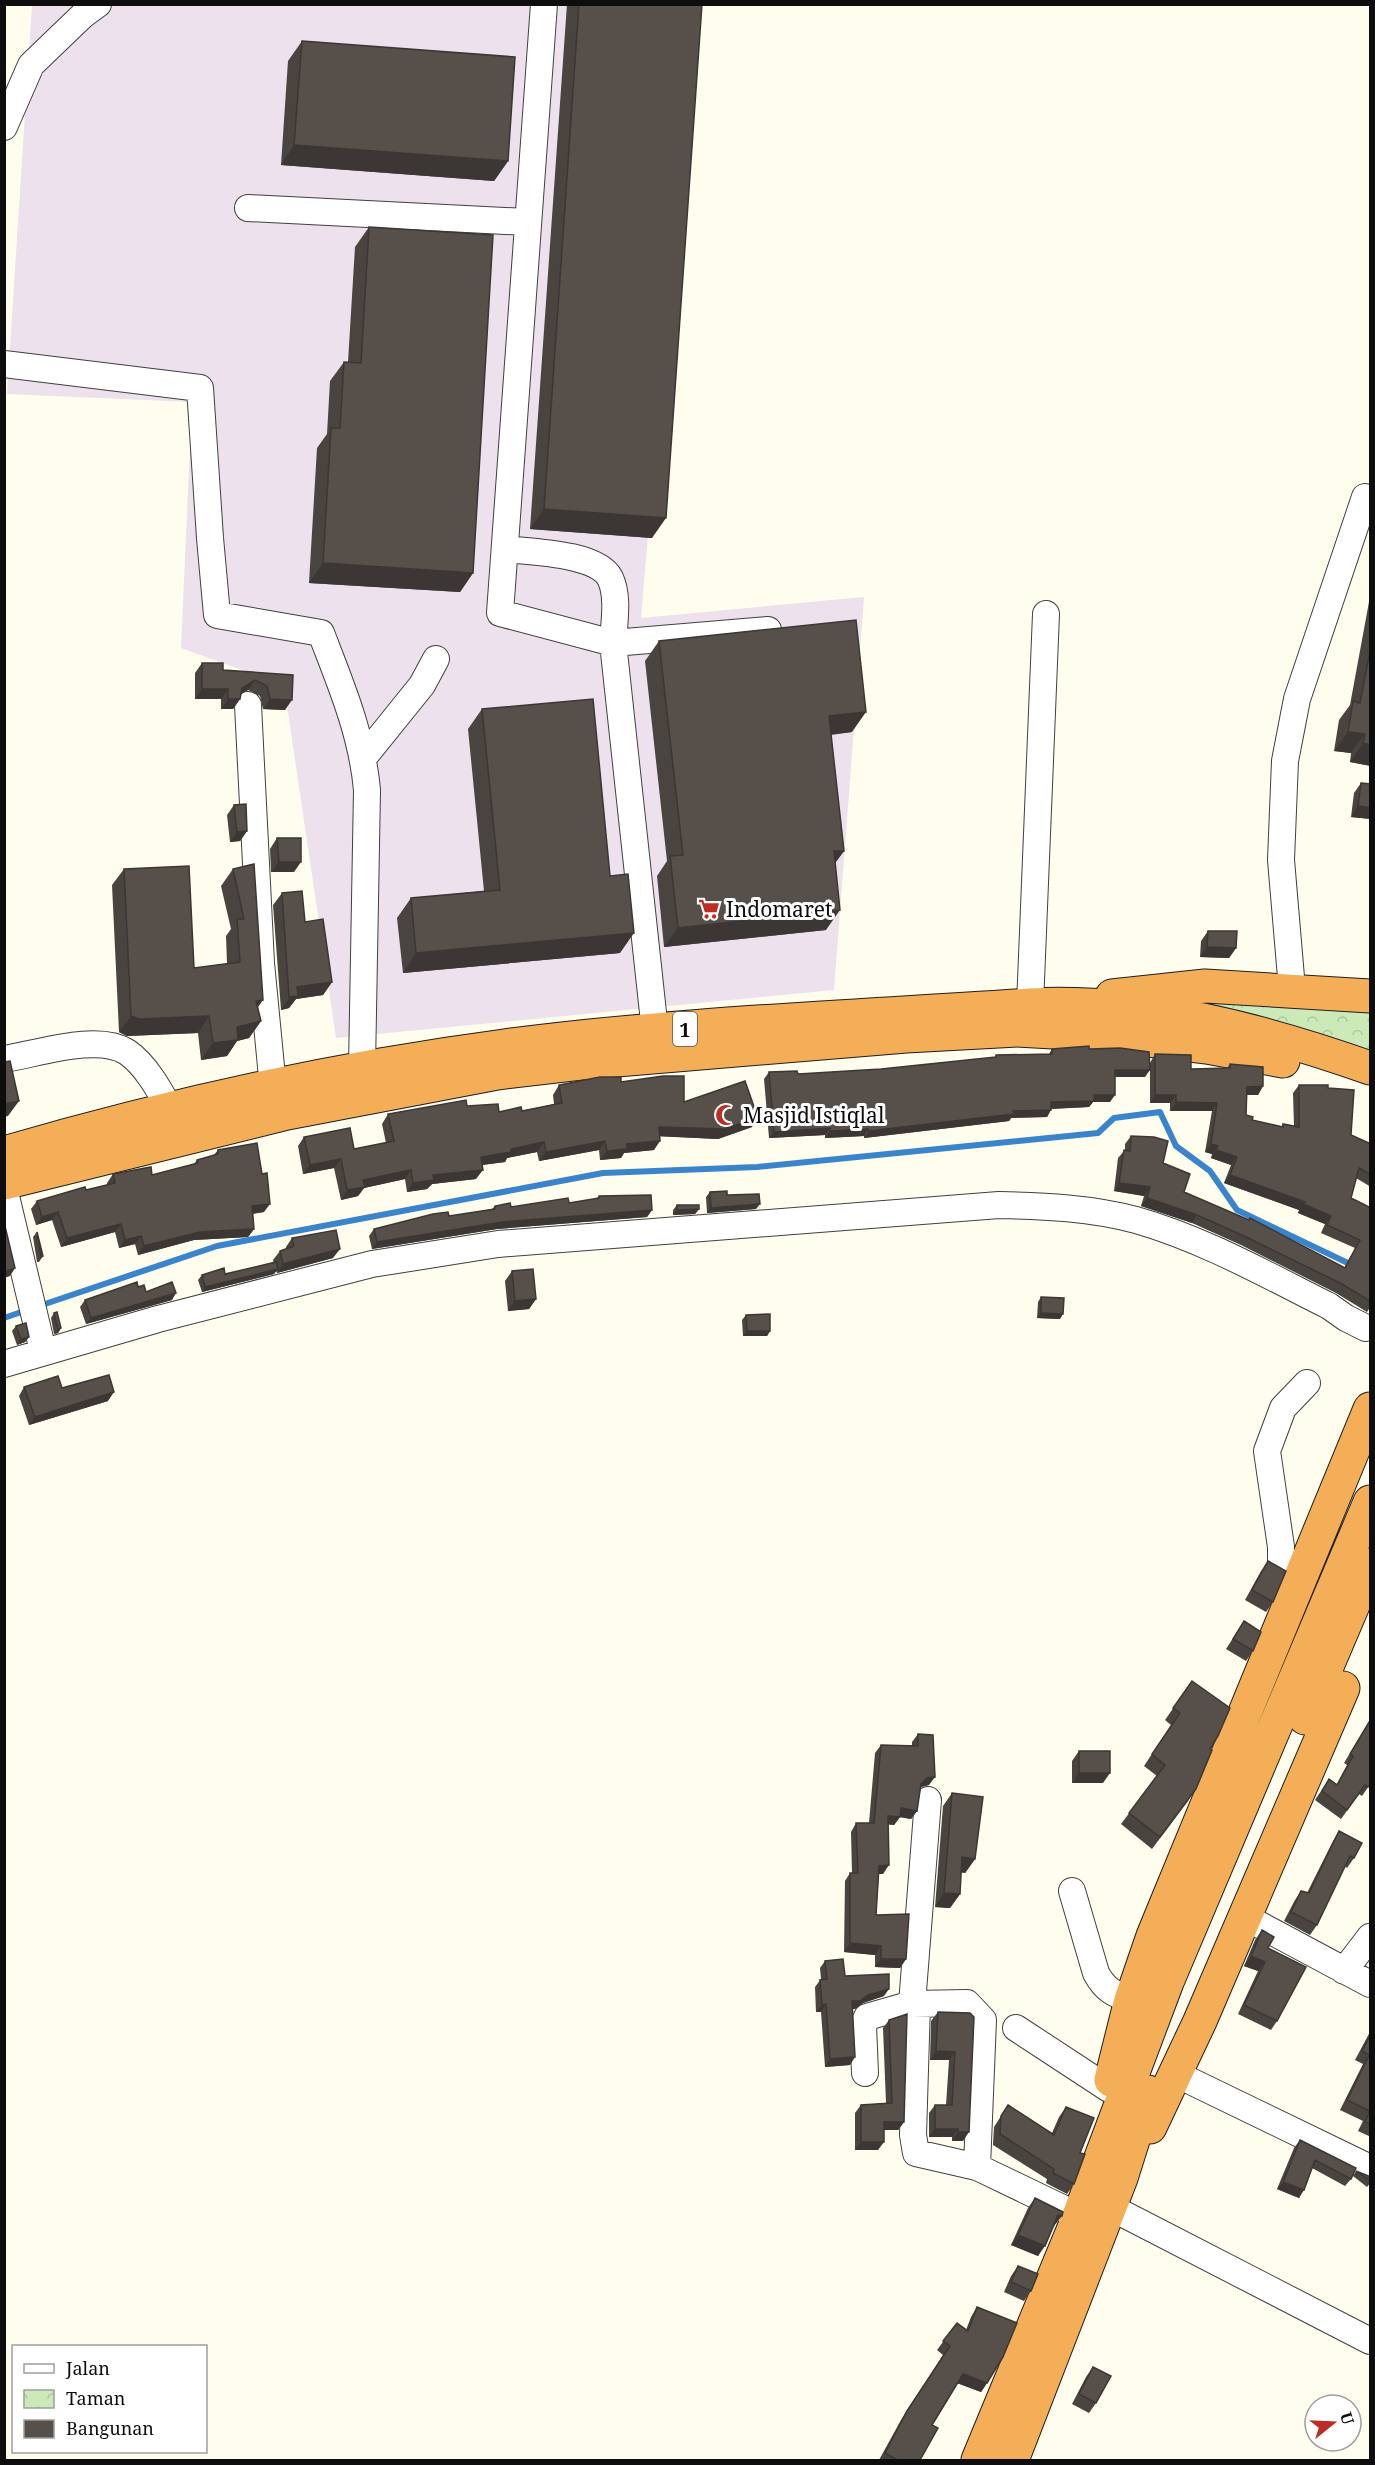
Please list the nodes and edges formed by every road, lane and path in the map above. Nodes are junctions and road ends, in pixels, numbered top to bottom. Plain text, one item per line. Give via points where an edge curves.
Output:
1 (98, 4) edge
2 (544, 4) edge
3 (4, 127) edge
4 (248, 208) dead end
5 (526, 222) junction
6 (4, 364) edge
7 (1365, 497) dead end
8 (505, 549) junction
9 (1046, 614) dead end
10 (797, 628) edge
11 (613, 642) junction
12 (436, 659) dead end
13 (248, 705) dead end
14 (364, 757) junction
15 (1292, 989) junction
16 (1371, 996) edge
17 (1069, 1003) junction
18 (1030, 1005) junction
19 (655, 1031) junction
20 (4, 1059) edge
21 (362, 1067) junction
22 (1371, 1068) edge
23 (273, 1087) junction
24 (1371, 1088) edge
25 (171, 1111) junction
26 (134, 1135) junction
27 (4, 1153) edge
28 (4, 1183) edge
29 (4, 1188) edge
30 (1366, 1328) dead end
31 (43, 1351) junction
32 (4, 1364) edge
33 (1307, 1383) dead end
34 (1371, 1409) edge
35 (1371, 1502) edge
36 (1371, 1565) edge
37 (1302, 1575) junction
38 (1371, 1623) edge
39 (928, 1800) dead end
40 (1072, 1891) dead end
41 (1245, 1917) junction
42 (1371, 1937) edge
43 (1344, 1971) junction
44 (1371, 1984) edge
45 (1177, 1985) junction
46 (1131, 2000) junction
47 (915, 2004) junction
48 (1016, 2028) dead end
49 (865, 2073) dead end
50 (1176, 2074) junction
51 (1109, 2089) junction
52 (976, 2167) junction
53 (1371, 2168) edge
54 (1102, 2193) junction
55 (1371, 2342) edge
56 (978, 2460) edge
57 (1012, 2460) edge

1 - 3 street via 31,65
2 - 5 street
4 - 5 street
5 - 8 street
6 - 14 street via 200,388 217,615 321,633 357,726
7 - 15 street via 1297,699 1285,761 1281,860
8 - 11 street via 569,556 599,567 610,577 615,596
8 - 11 street via 500,613
9 - 18 street
10 - 11 street
11 - 19 street
12 - 14 street via 422,686
13 - 23 street via 261,963
14 - 21 street via 367,790
15 - 16 highway
15 - 17 highway via 1205,986
17 - 18 highway, 1
17 - 22 highway, 1 via 1212,1023
18 - 19 highway, 1
19 - 21 highway, 1 via 506,1046
20 - 25 street via 87,1045 115,1047 139,1064
21 - 23 highway, 1
23 - 25 highway, 1
24 - 26 highway, 1 via 1276,1059 1207,1047 1107,1035 1017,1030 917,1035 497,1073 287,1113
25 - 26 highway, 1
26 - 27 highway, 1
26 - 28 highway, 1
29 - 31 street
30 - 31 street via 1214,1249 1136,1220 1062,1206 999,1205 498,1244 372,1264
31 - 32 street
33 - 37 street via 1283,1408 1266,1451 1281,1564
34 - 37 highway
35 - 45 highway
36 - 45 highway
37 - 46 highway via 1153,1936
38 - 41 highway
39 - 47 street
40 - 46 street via 1102,1985
41 - 43 street
41 - 50 highway
42 - 43 street
43 - 44 street
45 - 54 highway
46 - 51 highway
47 - 49 street via 867,2017 863,2025
47 - 52 street via 913,2147 916,2153
47 - 52 street via 967,2003 983,2020
48 - 51 street
50 - 53 street
50 - 54 highway
51 - 54 highway
52 - 54 street
54 - 55 street
54 - 56 highway
54 - 57 highway

